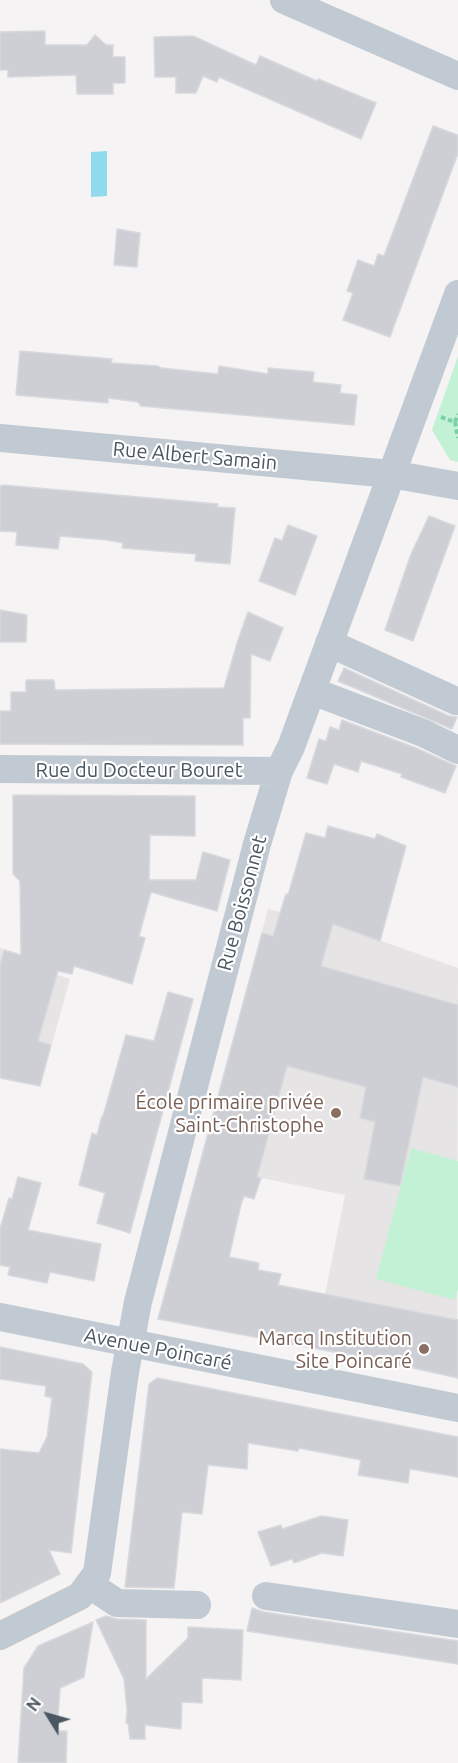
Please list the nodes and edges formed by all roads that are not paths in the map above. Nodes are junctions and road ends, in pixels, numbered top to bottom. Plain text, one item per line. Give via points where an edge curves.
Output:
1 (284, 0) edge
2 (458, 76) edge
3 (458, 294) edge
4 (0, 438) edge
5 (391, 474) junction
6 (458, 486) edge
7 (329, 642) junction
8 (312, 691) junction
9 (456, 701) dead end
10 (458, 750) edge
11 (0, 769) edge
12 (279, 771) junction
13 (0, 1317) edge
14 (130, 1343) junction
15 (458, 1408) edge
16 (90, 1585) junction
17 (266, 1596) dead end
18 (197, 1605) dead end
19 (458, 1624) edge
20 (0, 1636) edge

1 - 2 street
3 - 5 street, Rue Boissonnet
4 - 5 street, Rue Albert Samain
5 - 6 street, Rue Albert Samain
5 - 7 street, Rue Boissonnet
7 - 8 street, Rue Boissonnet
7 - 9 street
8 - 10 street
8 - 12 street, Rue Boissonnet
11 - 12 street, Rue du Docteur Bouret
12 - 14 street, Rue Boissonnet
13 - 14 street, Avenue Poincaré
14 - 15 street, Avenue Poincaré
14 - 16 street, Rue Boissonnet via 97,1574
16 - 18 street via 117,1603
16 - 20 street via 80,1596
17 - 19 street

